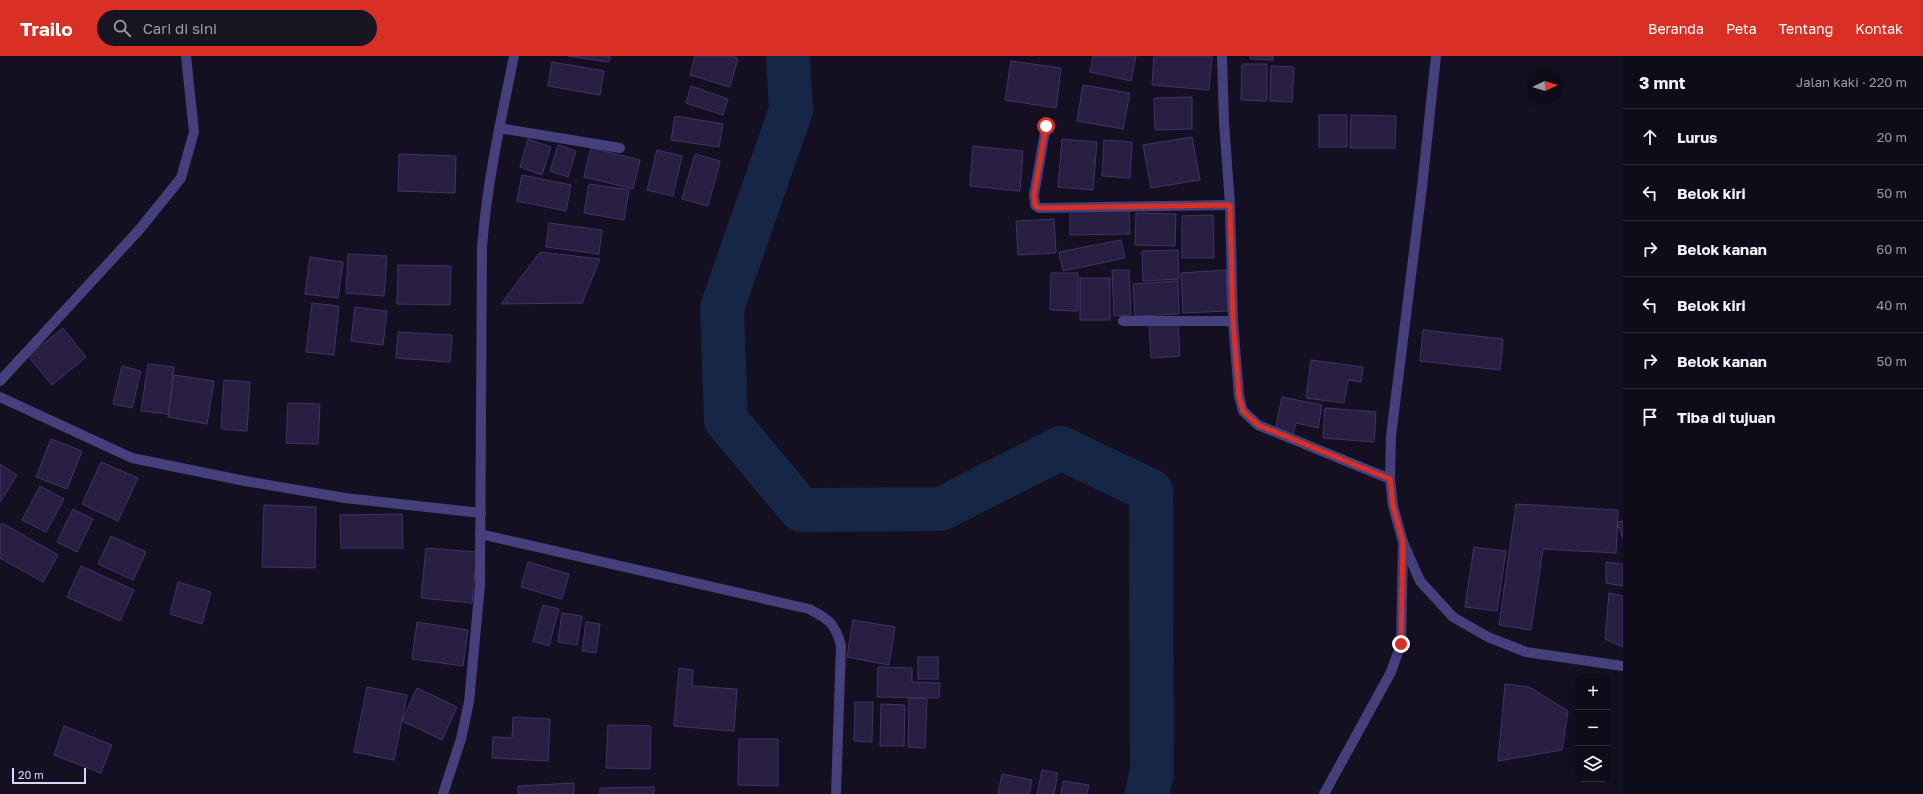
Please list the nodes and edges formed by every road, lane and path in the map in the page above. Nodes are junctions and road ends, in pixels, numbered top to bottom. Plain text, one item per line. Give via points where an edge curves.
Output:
1 (186, 56) edge
2 (514, 56) edge
3 (1222, 56) edge
4 (1436, 56) edge
5 (1046, 126) dead end
6 (499, 128) junction
7 (620, 148) dead end
8 (1230, 205) junction
9 (1123, 321) dead end
10 (1233, 321) junction
11 (0, 381) edge
12 (0, 398) edge
13 (1390, 479) junction
14 (481, 514) junction
15 (480, 534) junction
16 (1403, 542) junction
17 (1623, 666) edge
18 (443, 794) edge
19 (836, 794) edge
20 (1324, 794) edge

1 - 11 street via 194,132 181,178 139,230
2 - 6 street
3 - 8 street
4 - 13 street via 1391,436
5 - 8 street via 1034,195 1038,208
6 - 7 street
6 - 14 street via 485,210 482,247
8 - 10 street
9 - 10 street
10 - 13 street via 1241,405 1250,420
12 - 14 street via 132,458 245,481 338,496
13 - 16 street via 1393,506
14 - 15 street
15 - 18 street via 480,585 469,702 461,739
15 - 19 street via 809,609 830,621 842,646
16 - 17 street via 1420,581 1453,617 1476,631 1526,652
16 - 20 street via 1401,644 1391,672

